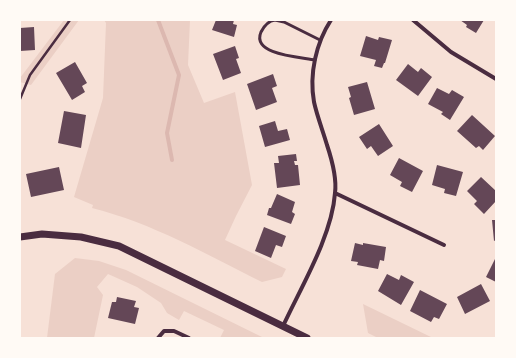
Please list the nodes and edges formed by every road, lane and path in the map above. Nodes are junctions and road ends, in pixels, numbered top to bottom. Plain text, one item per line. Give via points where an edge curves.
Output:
1 (70, 20) edge
2 (275, 20) edge
3 (331, 20) edge
4 (413, 20) edge
5 (320, 40) junction
6 (315, 60) junction
7 (496, 79) edge
8 (20, 99) edge
9 (335, 193) junction
10 (20, 237) edge
11 (444, 245) dead end
12 (283, 326) junction
13 (158, 338) edge
14 (189, 338) edge
15 (307, 338) edge

1 - 8 path via 30,75
2 - 5 lane
2 - 6 lane via 265,26 261,34 261,44 264,48 276,53
3 - 5 street
4 - 7 street via 451,52
5 - 6 street
6 - 9 street via 314,101 333,164
9 - 11 street
9 - 12 street via 330,222
10 - 12 street via 42,234 81,237 119,246
12 - 15 street
13 - 14 street via 164,331

